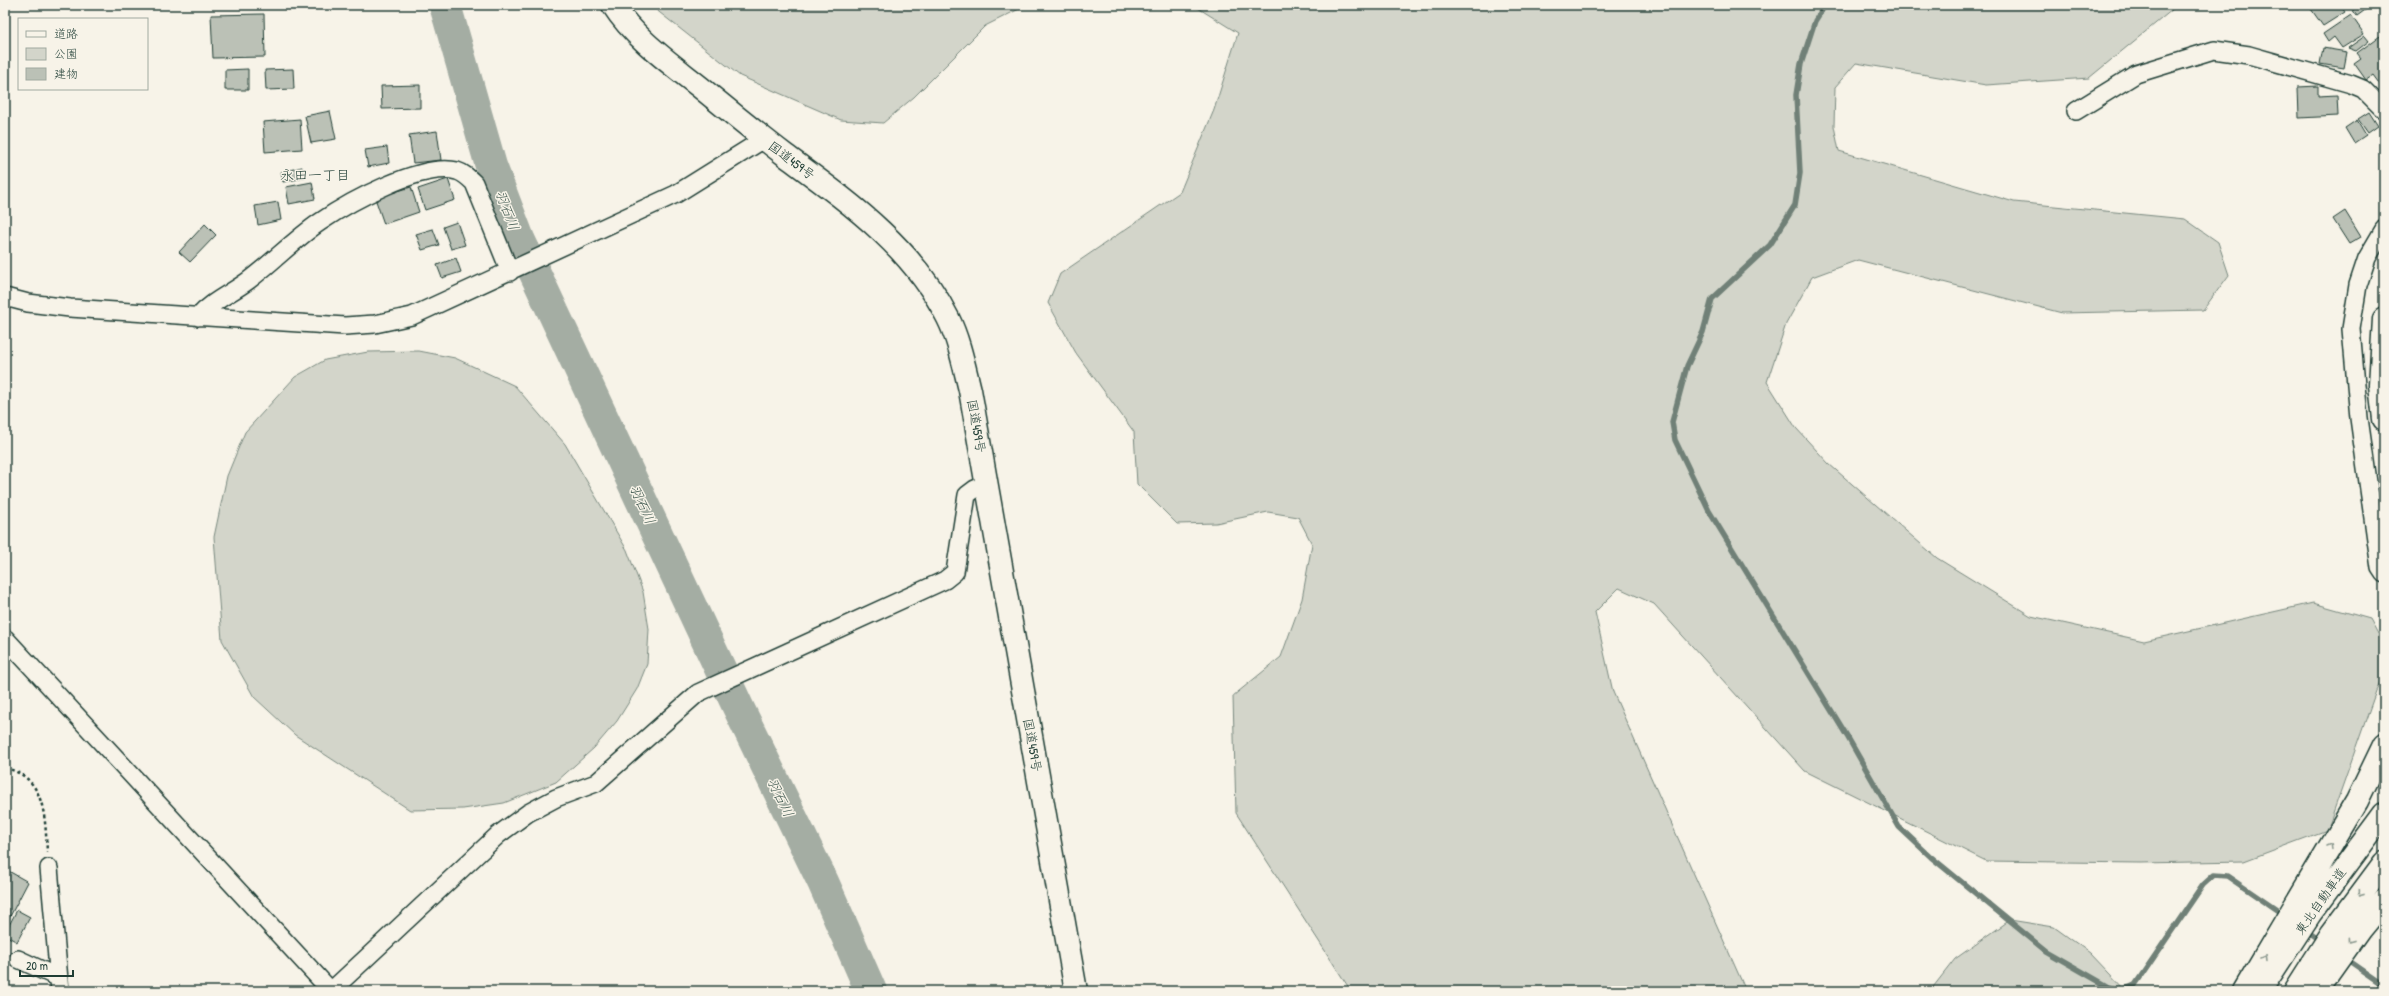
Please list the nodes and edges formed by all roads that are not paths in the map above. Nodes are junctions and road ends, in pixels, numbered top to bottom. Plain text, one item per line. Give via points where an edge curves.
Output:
1 (613, 5) edge
2 (2384, 110) edge
3 (2076, 111) dead end
4 (764, 139) junction
5 (2384, 229) edge
6 (514, 270) junction
7 (5, 297) edge
8 (198, 317) junction
9 (2384, 319) edge
10 (2384, 419) edge
11 (987, 484) junction
12 (2384, 574) edge
13 (5, 638) edge
14 (2384, 745) edge
15 (2384, 814) edge
16 (2384, 862) edge
17 (49, 868) road end
18 (2384, 900) edge
19 (18, 959) dead end
20 (59, 984) edge
21 (331, 991) edge
22 (1076, 991) edge
23 (2244, 991) edge
24 (2260, 991) edge
25 (2295, 991) edge
26 (2316, 991) edge

1 - 4 highway, 国道459号 via 619,15 656,52
2 - 3 street via 2363,89 2351,84 2249,55 2214,50 2136,74
4 - 6 street via 676,194
4 - 11 highway, 国道459号 via 860,211 895,244 925,279 948,319 961,354
5 - 12 street via 2367,258 2358,285 2351,329 2359,418 2380,568
6 - 8 street via 412,316 375,324 345,326
6 - 8 street via 474,183 458,171 443,169 425,172 351,203 320,222 249,280 209,304
7 - 8 street via 28,303 70,308
9 - 10 highway via 2380,385
11 - 21 street via 975,488 968,495 955,572 945,580 698,693 596,783 556,798 528,813 498,835
11 - 22 highway, 国道459号
13 - 21 street
23 -> 14 highway via 2357,802
15 - 24 highway, 東北自動車道 via 2310,914
16 -> 25 highway via 2332,933
17 - 20 street
18 -> 26 highway
19 - 20 street

